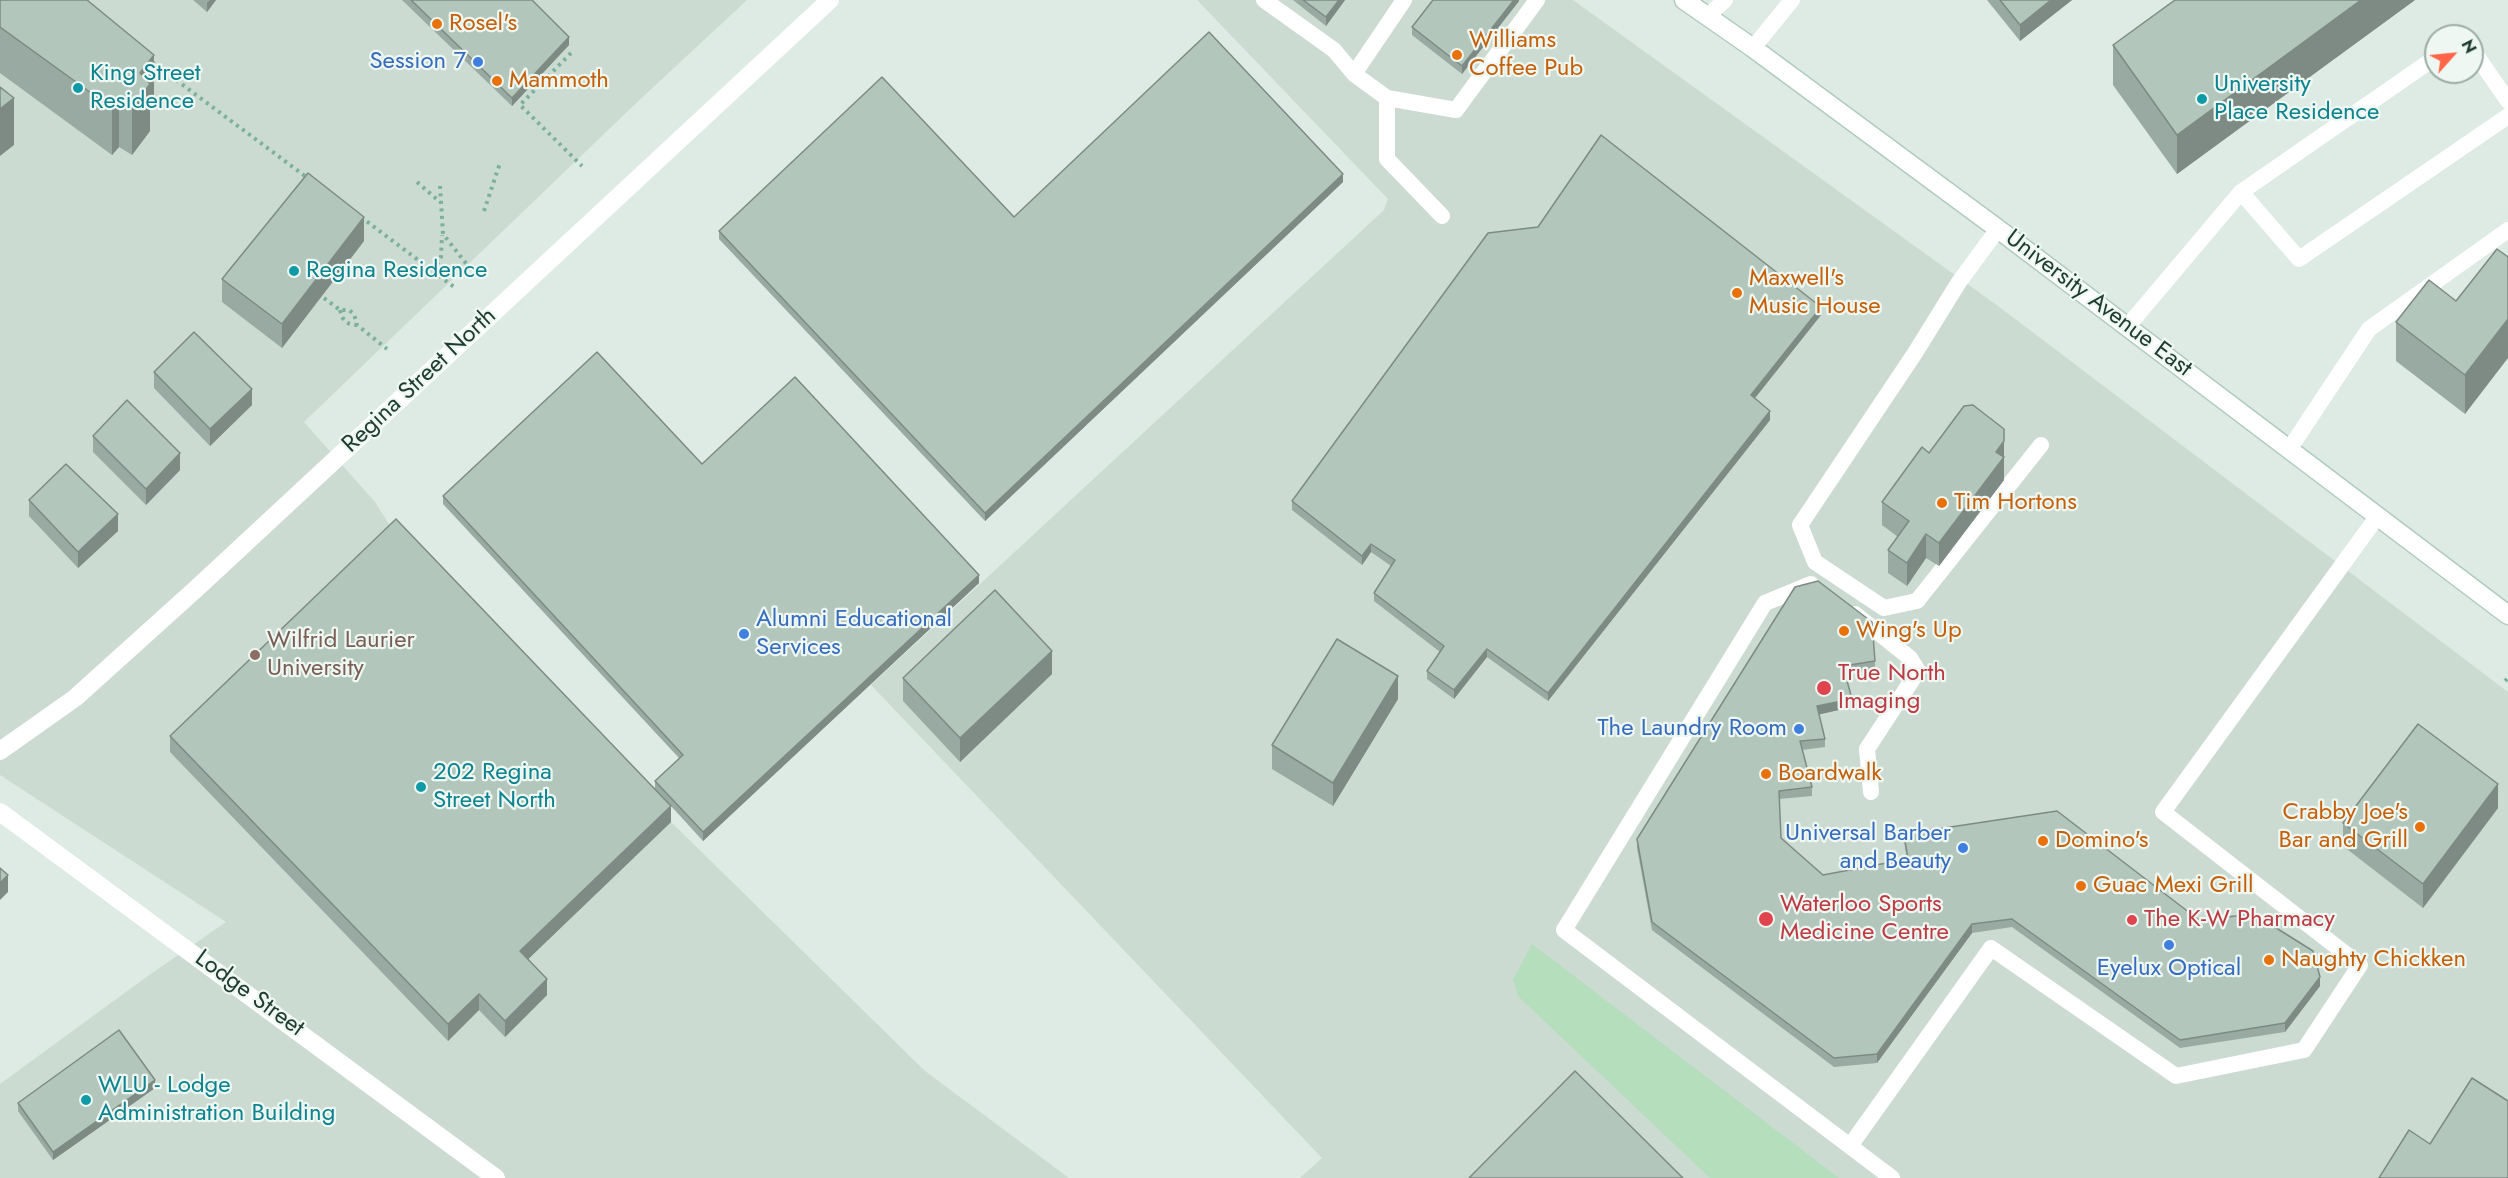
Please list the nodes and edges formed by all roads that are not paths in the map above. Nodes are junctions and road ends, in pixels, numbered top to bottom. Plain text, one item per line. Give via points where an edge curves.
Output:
1 (830, 0) edge
2 (1264, 0) edge
3 (1404, 0) edge
4 (1537, 0) edge
5 (1684, 0) edge
6 (1725, 0) edge
7 (1792, 0) edge
8 (1708, 16) junction
9 (1753, 48) junction
10 (2424, 65) edge
11 (2484, 66) edge
12 (1354, 74) junction
13 (1387, 98) junction
14 (2508, 101) edge
15 (2508, 116) edge
16 (2241, 192) junction
17 (1442, 216) dead end
18 (1998, 229) junction
19 (2508, 230) edge
20 (2127, 327) junction
21 (2040, 445) dead end
22 (2290, 448) junction
23 (2377, 516) junction
24 (1824, 589) edge
25 (1841, 603) edge
26 (2508, 615) edge
27 (0, 751) edge
28 (1870, 792) dead end
29 (0, 812) edge
30 (1850, 1146) junction
31 (496, 1178) edge
32 (1893, 1178) edge

1 - 27 street, Regina Street North via 180,604 75,698
2 - 12 lane via 1334,50
3 - 12 lane
4 - 13 lane via 1456,110
5 - 8 street, University Avenue East
6 - 8 lane
7 - 9 lane
8 - 9 street, University Avenue East
9 - 18 street, University Avenue East
10 - 16 lane
11 - 14 lane
12 - 13 lane
13 - 17 lane via 1387,159
15 - 16 lane via 2299,259
16 - 20 lane
18 - 20 street, University Avenue East
18 - 21 lane via 1800,525 1815,562 1884,608 1917,601
19 - 22 lane via 2369,329
20 - 22 street, University Avenue East
22 - 23 street, University Avenue East
23 - 26 street, University Avenue East
23 - 30 lane via 2163,812 2360,965 2304,1050 2176,1076 1991,948
24 - 30 lane via 1815,582 1765,603 1564,930
25 - 28 lane via 1910,658 1918,671 1867,749
29 - 31 street, Lodge Street
30 - 32 lane

